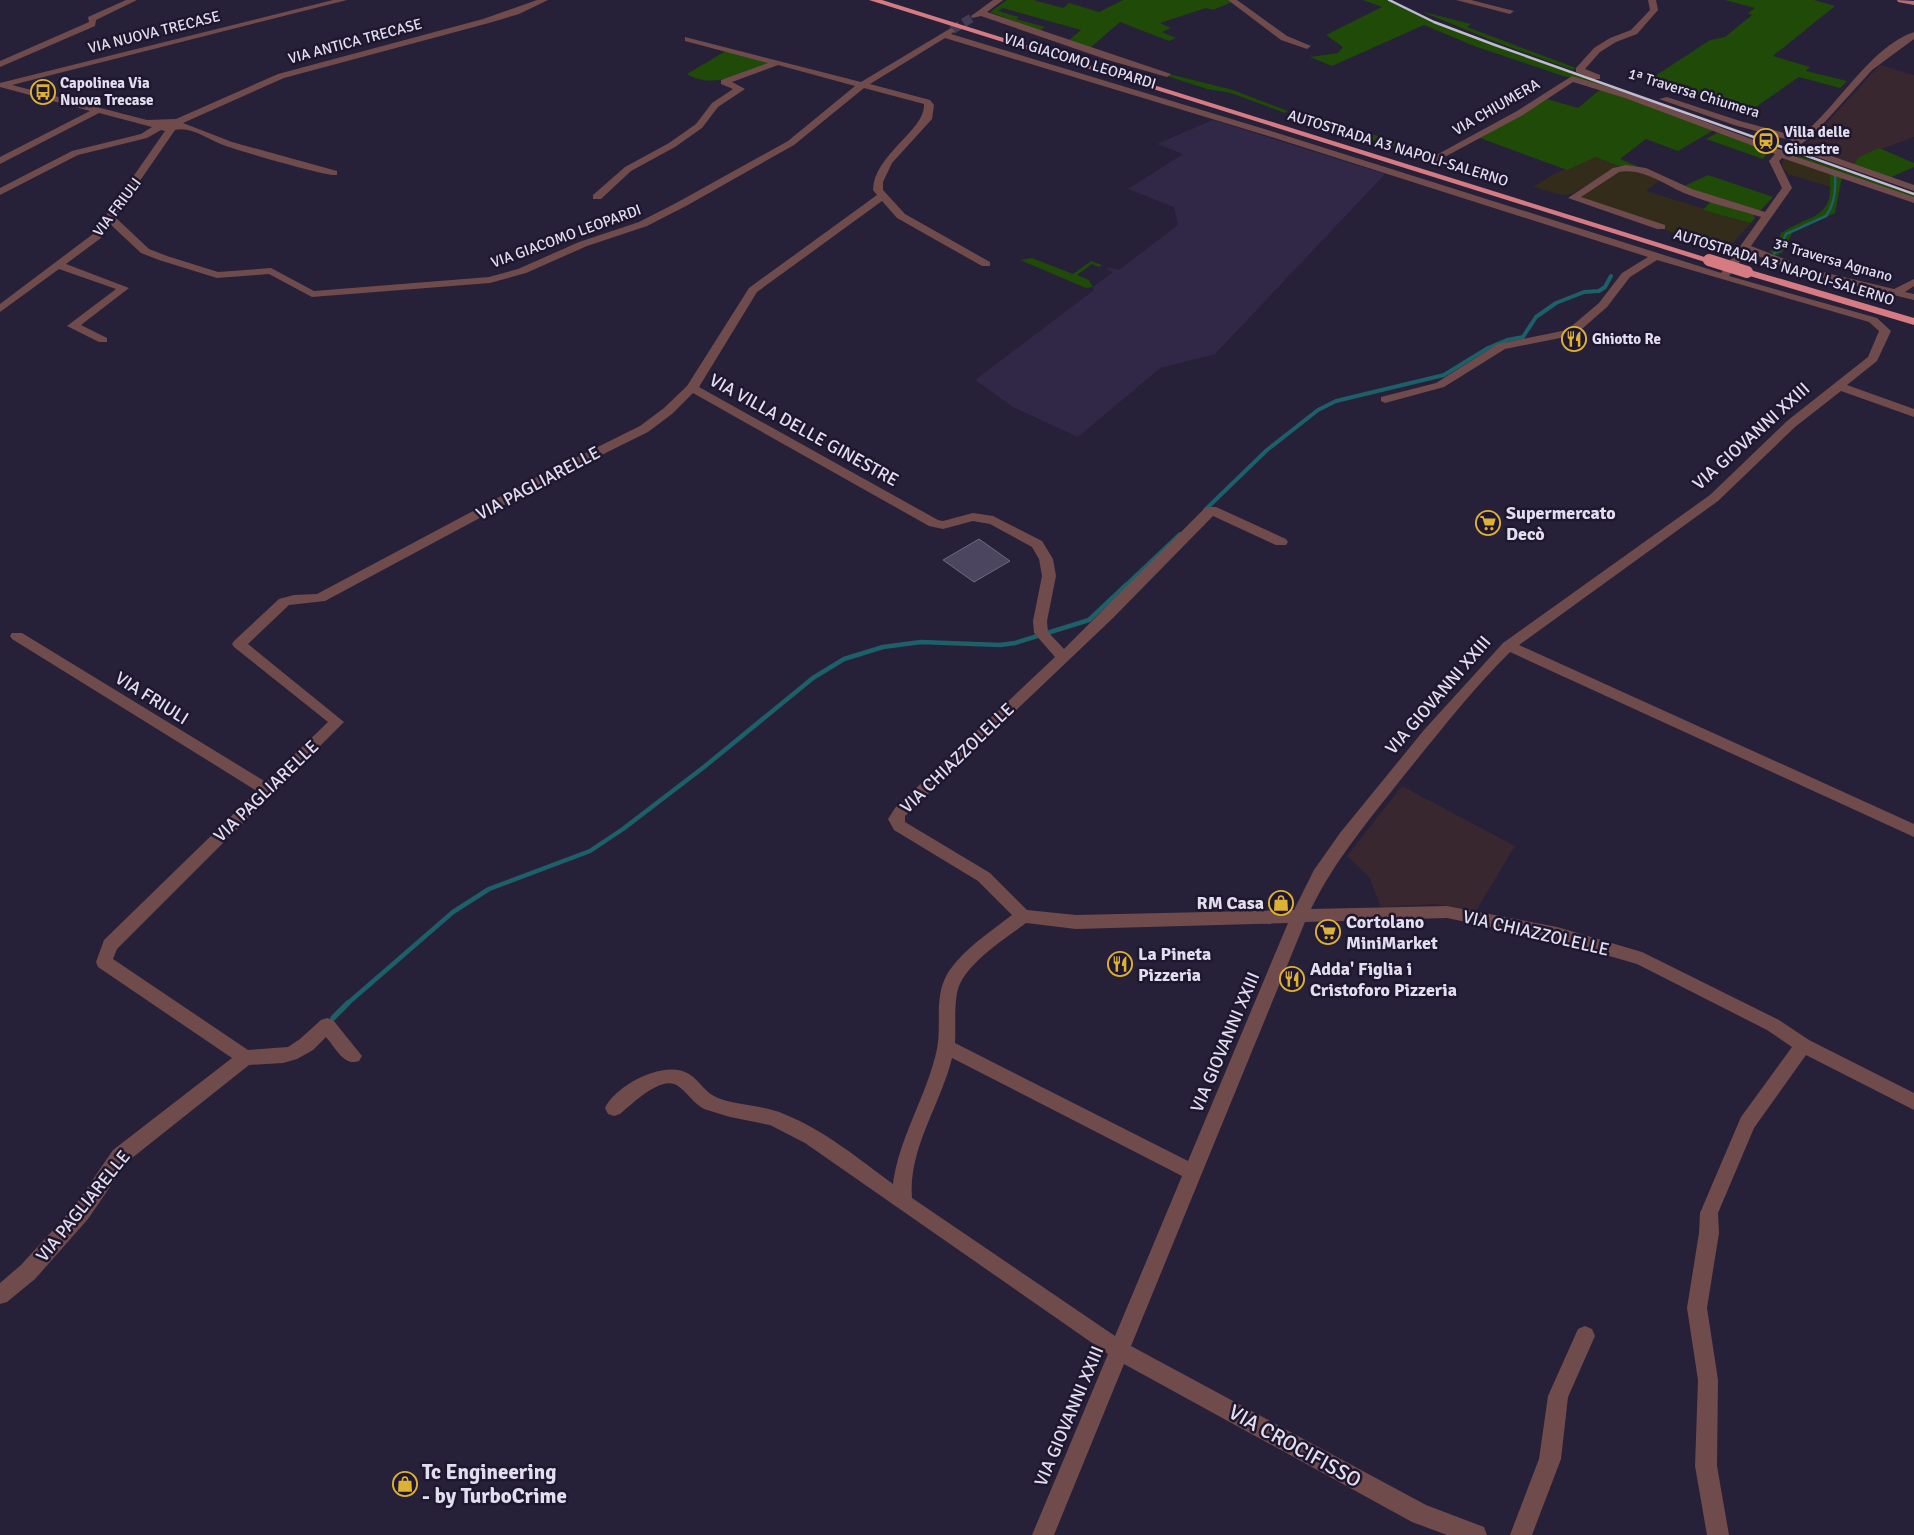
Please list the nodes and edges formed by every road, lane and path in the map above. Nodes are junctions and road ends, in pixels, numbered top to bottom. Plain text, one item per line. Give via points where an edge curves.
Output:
1 (133, 0) edge
2 (343, 0) edge
3 (544, 0) edge
4 (873, 0) edge
5 (900, 0) edge
6 (999, 0) edge
7 (1232, 0) edge
8 (1460, 0) edge
9 (1652, 0) edge
10 (1901, 0) edge
11 (1914, 3) edge
12 (1510, 11) dead end
13 (1914, 35) edge
14 (688, 39) dead end
15 (1307, 46) dead end
16 (778, 62) junction
17 (0, 64) edge
18 (1167, 74) dead end
19 (864, 84) junction
20 (1, 85) edge
21 (99, 110) junction
22 (170, 125) junction
23 (1797, 143) junction
24 (1780, 154) junction
25 (2, 159) edge
26 (1434, 159) dead end
27 (334, 174) dead end
28 (1914, 188) edge
29 (0, 192) edge
30 (883, 196) junction
31 (597, 197) dead end
32 (1914, 200) edge
33 (1768, 216) junction
34 (111, 219) junction
35 (1661, 228) dead end
36 (1745, 247) junction
37 (1656, 256) junction
38 (1712, 256) junction
39 (986, 264) dead end
40 (60, 266) junction
41 (1749, 268) junction
42 (1723, 277) junction
43 (1914, 282) edge
44 (1895, 293) junction
45 (1914, 297) edge
46 (0, 308) edge
47 (1914, 312) edge
48 (1914, 322) edge
49 (103, 340) dead end
50 (1839, 386) junction
51 (692, 388) junction
52 (1385, 399) dead end
53 (1914, 412) edge
54 (1281, 542) dead end
55 (17, 636) dead end
56 (1508, 646) junction
57 (1062, 656) junction
58 (267, 790) junction
59 (1914, 832) edge
60 (1023, 916) junction
61 (1299, 916) junction
62 (1803, 1045) junction
63 (946, 1047) junction
64 (353, 1056) dead end
65 (245, 1058) junction
66 (1914, 1102) edge
67 (614, 1108) dead end
68 (1192, 1172) junction
69 (903, 1202) junction
70 (0, 1295) edge
71 (1585, 1336) dead end
72 (1119, 1350) junction
73 (1043, 1535) edge
74 (1476, 1535) edge
75 (1521, 1535) edge
76 (1718, 1535) edge

1 - 17 street via 91,19 92,24
2 - 20 street, VIA NUOVA TRECASE
3 - 22 street, VIA ANTICA TRECASE via 486,21 290,73
4 - 38 highway, AUTOSTRADA A3 NAPOLI-SALERNO
5 - 38 highway, AUTOSTRADA A3 NAPOLI-SALERNO
6 - 18 street via 976,15
7 - 15 street via 1284,38
8 - 12 street
9 - 23 street, 1ª Traversa Chiumera via 1654,10 1634,32 1598,50 1579,70
10 - 11 main road
13 - 23 street via 1868,68 1810,133
14 - 16 street
16 - 19 street
16 - 31 street, VIA GIACOMO LEOPARDI via 724,82 740,89 715,105 699,126 628,169
19 - 30 street via 923,100 929,105 927,119 906,139 878,180 878,190
19 - 34 street, VIA GIACOMO LEOPARDI via 791,143 682,204 643,224 583,244 522,271 490,280 312,294 271,271 217,275 163,258 145,250
19 - 37 street, VIA GIACOMO LEOPARDI via 948,33
20 - 21 street, VIA NUOVA TRECASE
21 - 22 street, VIA NUOVA TRECASE via 148,123
21 - 25 street
22 - 27 street, VIA NUOVA TRECASE via 194,129 220,141
22 - 29 street, VIA ANTICA TRECASE via 144,136 75,153
22 - 34 street, VIA FRIULI via 170,132
23 - 24 street
23 - 28 street, 1ª Traversa Chiumera
24 - 26 street, VIA CHIUMERA via 1628,96 1572,79 1520,113
24 - 32 street
24 - 33 street via 1774,161 1787,188
30 - 39 street via 901,216
30 - 51 street, VIA VILLA DELLE GINESTRE via 753,290
33 - 35 street via 1688,191 1643,170 1626,168 1616,170 1573,198
33 - 36 street
34 - 40 street, VIA FRIULI via 97,236
36 - 42 street
36 - 44 street, 3ª Traversa Agnano via 1777,262
37 - 42 street, VIA GIACOMO LEOPARDI
37 - 52 street via 1626,275 1603,306 1571,334 1502,346 1440,385
38 - 41 highway, AUTOSTRADA A3 NAPOLI-SALERNO, bridge
40 - 46 street, VIA FRIULI
40 - 49 street via 124,288 73,326
41 - 47 highway, AUTOSTRADA A3 NAPOLI-SALERNO
41 - 48 highway, AUTOSTRADA A3 NAPOLI-SALERNO
42 - 50 street, VIA GIOVANNI XXIII via 1873,320 1880,325 1885,331 1873,359
43 - 44 street
44 - 45 street, 3ª Traversa Agnano
50 - 53 street
50 - 56 street, VIA GIOVANNI XXIII via 1790,425 1714,498
51 - 57 street, VIA VILLA DELLE GINESTRE via 934,523 943,525 973,517 993,520 1037,544 1046,559 1049,576 1040,620 1043,636
51 - 58 street, VIA PAGLIARELLE via 644,429 320,598 284,602 239,644 337,722
54 - 57 street, VIA CHIAZZOLELLE via 1211,510 1108,615
55 - 58 street, VIA FRIULI
56 - 59 street
56 - 61 street, VIA GIOVANNI XXIII via 1429,734 1346,837 1320,874
57 - 60 street, VIA CHIAZZOLELLE via 896,819 902,828 984,877
58 - 65 street, VIA PAGLIARELLE via 110,945 104,962
60 - 61 street, VIA CHIAZZOLELLE via 1076,922
60 - 63 street via 987,943 954,976 949,990
61 - 62 street, VIA CHIAZZOLELLE via 1447,912 1557,934 1642,959 1774,1026
61 - 68 street, VIA GIOVANNI XXIII
62 - 66 street, VIA CHIAZZOLELLE
62 - 76 street via 1747,1123 1709,1213 1709,1233 1697,1308 1708,1380 1706,1466
63 - 68 street
63 - 69 street via 933,1094 904,1170 900,1188
64 - 65 street via 327,1025 303,1050 288,1057
65 - 70 street, VIA PAGLIARELLE via 120,1156 81,1213 28,1272
67 - 69 street, VIA CROCIFISSO via 652,1079 672,1076 684,1079 701,1098 777,1119 802,1132
68 - 72 street, VIA GIOVANNI XXIII
69 - 72 street, VIA CROCIFISSO
71 - 75 street via 1558,1396 1550,1459
72 - 73 street, VIA GIOVANNI XXIII
72 - 74 street, VIA CROCIFISSO via 1420,1514

